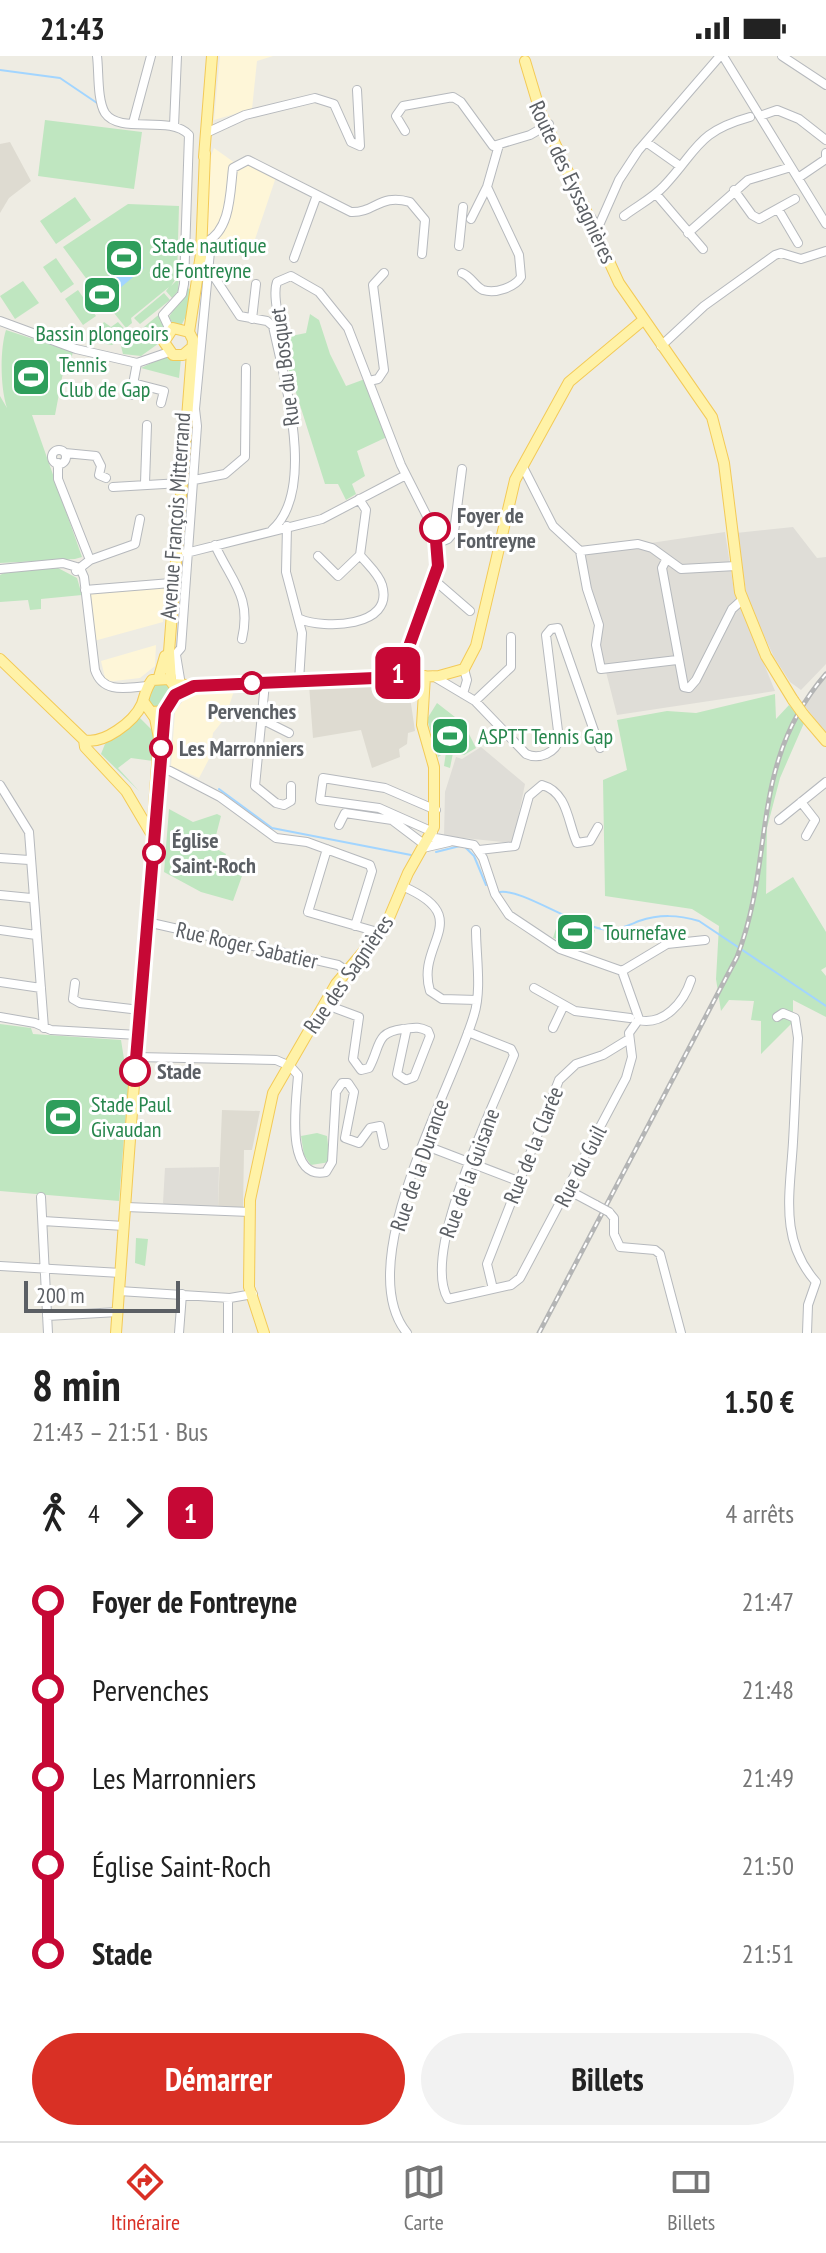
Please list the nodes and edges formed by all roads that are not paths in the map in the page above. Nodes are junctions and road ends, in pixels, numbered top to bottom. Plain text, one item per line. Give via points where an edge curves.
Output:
1 (97, 56) edge
2 (151, 56) edge
3 (177, 56) edge
4 (212, 56) edge
5 (722, 56) edge
6 (782, 56) edge
7 (524, 58) edge
8 (826, 85) edge
9 (357, 90) dead end
10 (755, 116) junction
11 (133, 123) junction
12 (548, 124) junction
13 (174, 126) junction
14 (206, 127) junction
15 (405, 131) dead end
16 (826, 140) edge
17 (646, 142) junction
18 (499, 145) junction
19 (205, 153) junction
20 (826, 153) edge
21 (680, 166) junction
22 (791, 167) junction
23 (798, 178) junction
24 (487, 187) junction
25 (734, 190) junction
26 (656, 194) junction
27 (317, 195) junction
28 (795, 199) dead end
29 (463, 207) dead end
30 (778, 209) junction
31 (198, 213) junction
32 (624, 216) dead end
33 (824, 217) edge
34 (467, 221) junction
35 (595, 225) junction
36 (688, 233) junction
37 (206, 242) junction
38 (798, 243) dead end
39 (459, 246) dead end
40 (703, 249) dead end
41 (826, 251) edge
42 (422, 254) dead end
43 (294, 258) dead end
44 (194, 268) junction
45 (209, 269) junction
46 (384, 273) dead end
47 (462, 273) dead end
48 (619, 283) junction
49 (256, 284) dead end
50 (630, 300) junction
51 (252, 319) junction
52 (0, 321) edge
53 (640, 326) junction
54 (180, 329) junction
55 (49, 340) junction
56 (661, 346) junction
57 (164, 350) junction
58 (186, 352) junction
59 (280, 360) junction
60 (137, 363) junction
61 (246, 368) dead end
62 (369, 381) junction
63 (133, 383) junction
64 (131, 395) dead end
65 (161, 403) dead end
66 (147, 425) dead end
67 (462, 469) dead end
68 (520, 471) junction
69 (406, 475) junction
70 (106, 478) dead end
71 (194, 480) junction
72 (145, 483) junction
73 (180, 483) junction
74 (113, 487) dead end
75 (359, 499) junction
76 (288, 512) junction
77 (140, 519) dead end
78 (290, 526) junction
79 (272, 530) junction
80 (438, 543) junction
81 (215, 545) junction
82 (181, 549) junction
83 (580, 551) junction
84 (360, 555) junction
85 (318, 556) dead end
86 (90, 560) junction
87 (666, 560) junction
88 (736, 566) junction
89 (0, 569) edge
90 (78, 570) junction
91 (433, 579) junction
92 (171, 583) junction
93 (85, 587) junction
94 (743, 604) junction
95 (470, 611) dead end
96 (300, 619) junction
97 (511, 637) dead end
98 (242, 639) dead end
99 (0, 659) edge
100 (677, 660) junction
101 (464, 669) junction
102 (429, 676) junction
103 (159, 677) junction
104 (398, 677) junction
105 (299, 681) junction
106 (265, 683) junction
107 (148, 686) junction
108 (175, 686) junction
109 (131, 687) junction
110 (463, 694) junction
111 (143, 699) junction
112 (475, 701) junction
113 (151, 711) junction
114 (165, 711) junction
115 (131, 717) junction
116 (261, 719) junction
117 (289, 733) dead end
118 (84, 740) junction
119 (826, 741) edge
120 (600, 748) dead end
121 (158, 768) junction
122 (826, 782) edge
123 (0, 785) edge
124 (291, 786) dead end
125 (801, 802) junction
126 (436, 810) junction
127 (779, 820) dead end
128 (339, 825) dead end
129 (598, 827) dead end
130 (152, 835) junction
131 (806, 836) dead end
132 (428, 840) junction
133 (327, 849) junction
134 (479, 850) junction
135 (0, 858) edge
136 (29, 860) junction
137 (150, 883) junction
138 (402, 886) junction
139 (0, 895) edge
140 (31, 898) junction
141 (147, 922) junction
142 (355, 926) junction
143 (0, 930) edge
144 (476, 930) dead end
145 (381, 933) junction
146 (36, 935) junction
147 (705, 940) dead end
148 (347, 971) junction
149 (622, 971) junction
150 (691, 980) dead end
151 (0, 982) edge
152 (75, 983) dead end
153 (41, 988) junction
154 (534, 988) dead end
155 (477, 1000) junction
156 (324, 1004) junction
157 (563, 1007) junction
158 (140, 1010) junction
159 (0, 1017) edge
160 (777, 1017) dead end
161 (634, 1019) junction
162 (44, 1028) junction
163 (553, 1028) dead end
164 (403, 1029) junction
165 (468, 1032) junction
166 (138, 1035) junction
167 (629, 1039) junction
168 (136, 1057) junction
169 (288, 1064) junction
170 (384, 1145) dead end
171 (424, 1145) junction
172 (471, 1164) junction
173 (518, 1181) junction
174 (568, 1190) junction
175 (41, 1197) dead end
176 (126, 1207) junction
177 (250, 1212) junction
178 (43, 1221) junction
179 (124, 1226) junction
180 (0, 1266) edge
181 (45, 1268) junction
182 (121, 1273) junction
183 (821, 1284) edge
184 (493, 1289) junction
185 (119, 1291) junction
186 (182, 1294) junction
187 (252, 1294) junction
188 (228, 1298) junction
189 (118, 1312) junction
190 (47, 1316) junction
191 (48, 1333) edge
192 (116, 1333) edge
193 (179, 1333) edge
194 (228, 1333) edge
195 (266, 1333) edge
196 (407, 1333) edge
197 (681, 1333) edge
198 (807, 1333) edge

1 - 11 street via 104,112
2 - 11 street
3 - 13 street
4 - 14 main road
5 - 10 street
5 - 17 street
6 - 8 street
7 - 12 main road, Route des Eyssagnières
9 - 14 street via 363,143 358,147 326,99
10 - 16 street via 777,110
10 - 21 street via 717,128
10 - 22 street
11 - 13 street
12 - 18 street
12 - 35 main road, Route des Eyssagnières
12 - 35 main road, Route des Eyssagnières
13 - 54 street via 185,130 190,141 183,290 166,316
14 - 19 main road
15 - 18 street via 396,116 403,106 453,97 490,144
17 - 21 street
17 - 35 street
18 - 24 street
19 - 31 main road
19 - 37 main road
20 - 23 street via 826,159
21 - 26 street
22 - 23 street
22 - 25 street via 760,174
23 - 33 street
24 - 34 street
24 - 47 street via 519,255 521,277 513,286 489,291
25 - 30 street via 759,219
25 - 36 street
26 - 32 street
26 - 36 street
27 - 37 street via 244,160 233,168 229,208
27 - 42 street via 351,212 385,199 410,202 425,220
27 - 43 street
28 - 30 street
29 - 34 street
30 - 38 street
31 - 37 street
31 - 44 main road
34 - 39 street
35 - 48 main road, Route des Eyssagnières
35 - 50 main road, Route des Eyssagnières
36 - 40 street
37 - 44 street
37 - 45 street
37 - 54 main road
41 - 56 street via 801,259 775,255 704,306
44 - 54 main road via 190,316
45 - 51 street via 238,313
45 - 71 street
46 - 62 street via 373,285 384,370
48 - 50 main road, Route des Eyssagnières
48 - 53 main road
49 - 51 street
50 - 53 main road, Route des Eyssagnières
51 - 59 street via 271,322
52 - 55 street
53 - 56 main road, Route des Eyssagnières
53 - 68 main road via 565,387
54 - 57 main road
54 - 58 main road via 193,340
55 - 57 street via 136,359
55 - 60 street
56 - 88 main road, Route des Eyssagnières via 699,394 716,428
57 - 58 main road
57 - 60 street
58 - 73 main road, Avenue François Mitterrand
58 - 73 main road, Avenue François Mitterrand via 190,372
59 - 62 street, Rue du Bosquet via 283,331 274,293 277,282 291,276 338,311
59 - 76 street, Rue du Bosquet via 295,455
60 - 63 street
61 - 71 street via 245,457 225,474
62 - 69 street, Rue du Bosquet
63 - 64 street
63 - 65 street via 164,391
66 - 72 street
67 - 80 street via 454,532
68 - 83 street via 553,526
68 - 101 main road via 476,646
69 - 75 street
69 - 80 street, Rue du Bosquet
70 - 86 street via 99,475 96,456 54,453 58,479
71 - 82 street
72 - 73 street
72 - 74 street
73 - 82 main road, Avenue François Mitterrand
75 - 78 street via 322,519
75 - 84 street via 366,510
76 - 78 street
76 - 79 street
77 - 86 street via 135,544
78 - 79 street
78 - 96 street via 286,572
79 - 81 street
80 - 91 street
81 - 82 street
81 - 98 street via 243,597 247,618
82 - 92 main road, Avenue François Mitterrand
82 - 108 main road, Avenue François Mitterrand via 172,659
83 - 87 street via 638,544
83 - 100 street via 599,625 601,669
84 - 85 street via 336,578
84 - 96 street via 382,585 372,614 333,627
86 - 90 street
87 - 88 street via 687,570
87 - 100 street via 662,568
88 - 94 main road, Route des Eyssagnières
89 - 90 street via 59,563
90 - 93 street
91 - 95 street
91 - 104 street
92 - 93 street
92 - 103 main road, Avenue François Mitterrand
93 - 109 street via 97,677 108,687
94 - 100 street via 731,614 689,688 681,685
94 - 119 main road, Route des Eyssagnières, bridge via 772,666
96 - 105 street
97 - 112 street via 511,667
99 - 118 main road
101 - 102 main road
101 - 110 street
102 - 104 main road
102 - 110 street
102 - 126 main road, Rue des Sagnières via 422,725 433,760
103 - 107 main road
103 - 108 main road
104 - 105 main road
105 - 106 main road
106 - 108 main road
106 - 116 street
107 - 109 street
107 - 111 main road
108 - 114 main road
109 - 111 street
110 - 112 street
111 - 113 main road
111 - 115 main road
112 - 120 street via 526,754 554,750 559,733 546,635 558,628
113 - 114 main road
113 - 115 main road
113 - 121 main road via 158,729
114 - 121 main road
115 - 118 main road via 103,740
116 - 117 street
116 - 124 street via 255,786 284,805 291,801
118 - 130 main road via 130,797
121 - 130 main road
121 - 133 street via 220,797 276,838
121 - 137 main road
122 - 125 street
123 - 136 street via 26,825
125 - 127 street
125 - 131 street via 815,820
126 - 132 main road, Rue des Sagnières
126 - 132 street via 385,788 323,778 319,788 320,800 379,808
128 - 132 street via 345,813 384,818
129 - 134 street via 590,841 577,843 558,796 542,785 529,796 515,846
130 - 137 main road
132 - 134 street via 469,842
132 - 138 main road, Rue des Sagnières
133 - 142 street via 372,868
133 - 142 street via 307,910
134 - 149 street via 497,898 514,920 560,949
135 - 136 street
136 - 140 street
137 - 141 main road
138 - 145 main road, Rue des Sagnières
138 - 155 street via 432,902 441,917 430,991 442,999
139 - 140 street
140 - 146 street
141 - 148 street, Rue Roger Sabatier
141 - 158 main road
142 - 145 street
143 - 146 street
144 - 155 street, Rue de la Durance
145 - 148 main road, Rue des Sagnières
146 - 153 street
147 - 149 street via 667,944
148 - 156 main road, Rue des Sagnières
149 - 161 street via 634,997
150 - 161 street via 673,1009 655,1020
151 - 153 street
152 - 158 street via 73,999 80,1003
153 - 162 street
154 - 157 street
155 - 165 street, Rue de la Durance
156 - 164 street via 359,1017 353,1059 361,1070 369,1068 384,1035
156 - 169 main road, Rue des Sagnières
157 - 161 street
157 - 163 street
158 - 166 main road
159 - 162 street
160 - 183 street via 789,1014 797,1023 787,1206 797,1254
161 - 167 street, Rue du Guil
162 - 166 street
164 - 164 street via 406,1038 396,1067 406,1080 414,1077 430,1036 416,1026
165 - 171 street, Rue de la Durance
165 - 172 street, Rue de la Guisane via 511,1049 514,1055
166 - 168 main road
167 - 173 street, Rue de la Clarée via 564,1073
167 - 174 street, Rue du Guil via 630,1068
168 - 169 street
168 - 176 main road
169 - 170 street via 298,1075 297,1150 310,1169 326,1172 332,1162 336,1092 342,1083 354,1092 345,1138 359,1143 370,1128 380,1126
169 - 177 main road, Rue des Sagnières via 273,1093
171 - 172 street
171 - 196 street, Rue de la Durance via 392,1246 395,1304
172 - 173 street
172 - 184 street, Rue de la Guisane via 447,1224 442,1285 448,1299
173 - 184 street, Rue de la Clarée via 487,1264
174 - 184 street, Rue du Guil via 520,1278
174 - 197 street, bridge via 609,1212 620,1247 660,1254
175 - 178 street
176 - 177 street
176 - 179 main road
177 - 187 main road, Rue des Sagnières
178 - 179 street
178 - 181 street
179 - 182 main road
180 - 181 street
181 - 182 street
181 - 190 street
182 - 185 main road
183 - 198 street via 808,1305
185 - 186 street
185 - 189 main road
186 - 188 street
186 - 193 street
187 - 188 street
187 - 195 main road
188 - 194 street
189 - 190 street
189 - 192 main road
190 - 191 street

